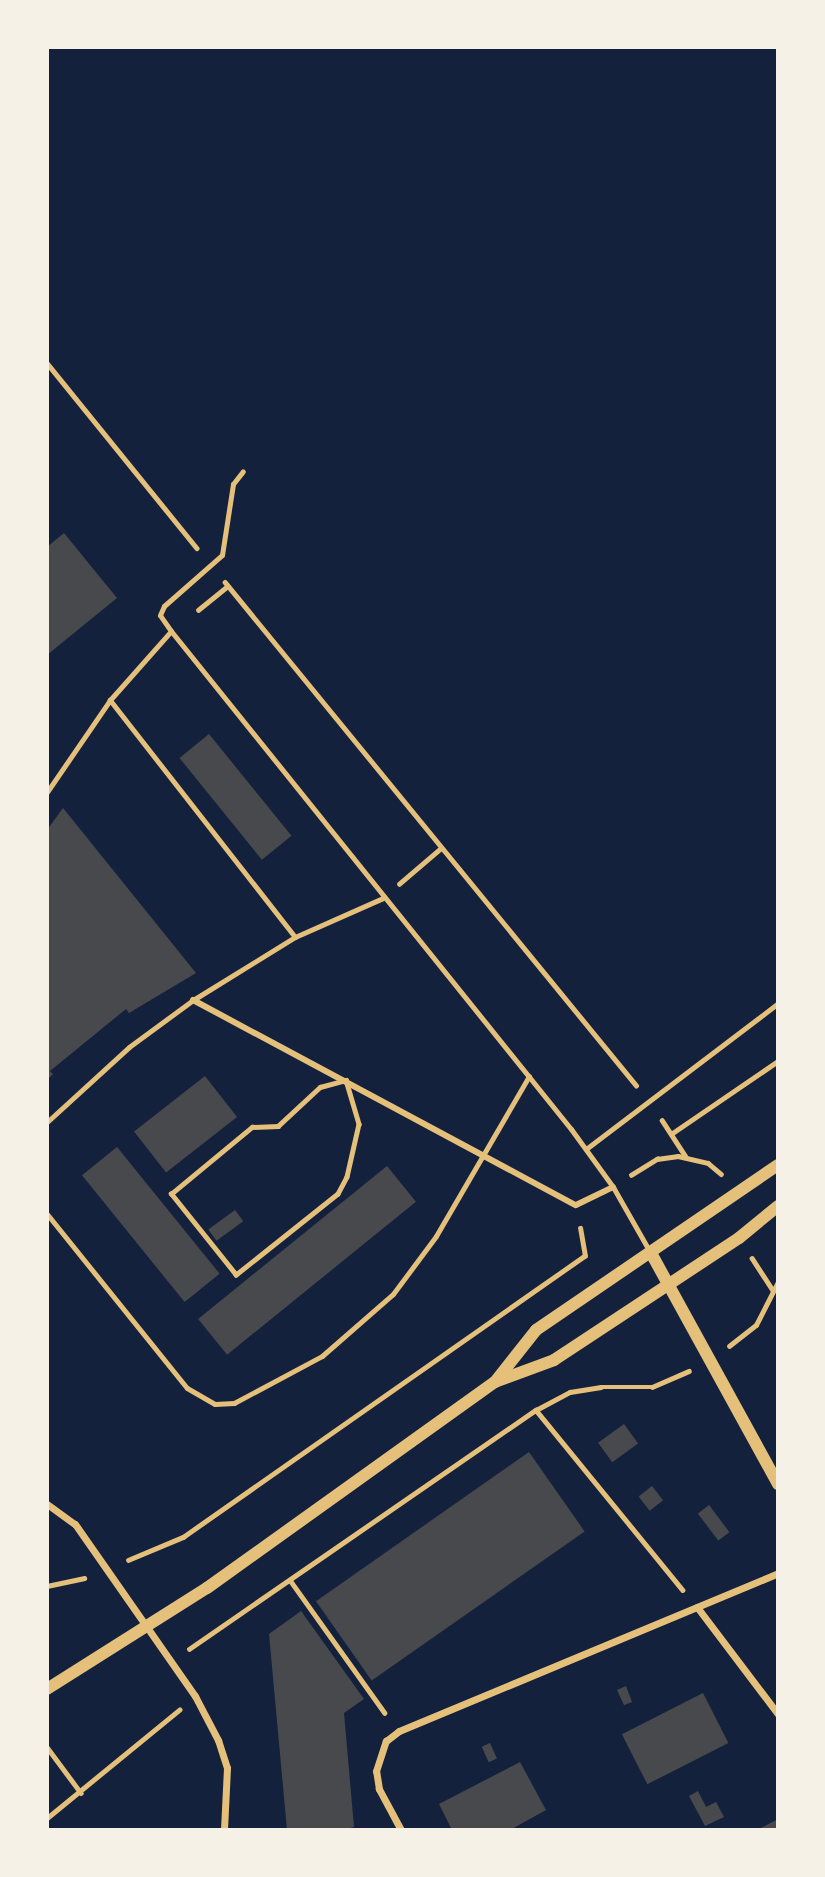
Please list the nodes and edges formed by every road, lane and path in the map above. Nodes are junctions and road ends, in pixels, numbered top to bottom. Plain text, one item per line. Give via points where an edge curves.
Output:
1 (47, 363) edge
2 (243, 471) dead end
3 (212, 566) junction
4 (171, 631) junction
5 (110, 699) junction
6 (47, 792) edge
7 (441, 848) junction
8 (383, 898) junction
9 (295, 937) junction
10 (193, 1000) junction
11 (778, 1003) edge
12 (778, 1061) edge
13 (529, 1076) junction
14 (346, 1080) junction
15 (650, 1101) junction
16 (47, 1122) edge
17 (671, 1134) junction
18 (586, 1149) junction
19 (484, 1152) junction
20 (778, 1165) edge
21 (613, 1187) junction
22 (576, 1205) junction
23 (778, 1206) edge
24 (47, 1214) edge
25 (651, 1253) junction
26 (778, 1282) edge
27 (668, 1285) junction
28 (708, 1360) junction
29 (495, 1382) junction
30 (536, 1410) junction
31 (778, 1485) edge
32 (47, 1504) edge
33 (106, 1569) junction
34 (778, 1573) edge
35 (290, 1580) junction
36 (47, 1586) edge
37 (697, 1606) junction
38 (149, 1628) junction
39 (172, 1660) junction
40 (47, 1689) edge
41 (195, 1696) junction
42 (778, 1714) edge
43 (398, 1731) junction
44 (47, 1747) edge
45 (82, 1793) junction
46 (47, 1818) edge
47 (224, 1830) edge
48 (401, 1830) edge

1 - 3 path
2 - 3 lane via 233,484 222,555
3 - 4 lane via 164,606 160,615
3 - 7 path
4 - 5 lane
4 - 8 lane
5 - 6 lane
5 - 9 lane
7 - 8 path
7 - 15 path
8 - 9 lane
8 - 13 lane
9 - 10 lane
10 - 14 street
10 - 16 lane via 129,1047
11 - 15 lane
12 - 17 path
13 - 18 lane
13 - 19 lane
14 - 14 path via 359,1124 347,1177 338,1194 236,1275 171,1194 252,1127 278,1126 320,1087
14 - 19 street
15 - 17 path
15 - 18 lane
17 - 21 path via 686,1157 657,1159
18 - 21 lane
19 - 22 street
19 - 24 lane via 436,1236 393,1294 322,1356 234,1403 215,1405 187,1388
20 - 25 street
21 - 22 street
21 - 25 lane
22 - 33 path via 585,1256 183,1538
23 - 27 street
25 - 27 street
25 - 29 street via 536,1330
26 - 28 path via 756,1325
27 - 28 street
27 - 29 street via 554,1360
28 - 30 path via 652,1387 570,1392
28 - 31 street
29 - 38 street
30 - 35 path
30 - 37 path
32 - 33 street via 75,1524
33 - 36 path
33 - 38 street
34 - 37 street
35 - 39 path
35 - 43 path
37 - 42 street
37 - 43 street
38 - 39 street
38 - 40 street
39 - 41 street
41 - 45 path
41 - 47 street via 227,1768
43 - 48 street via 386,1741 376,1771 379,1789
44 - 45 path
45 - 46 path

